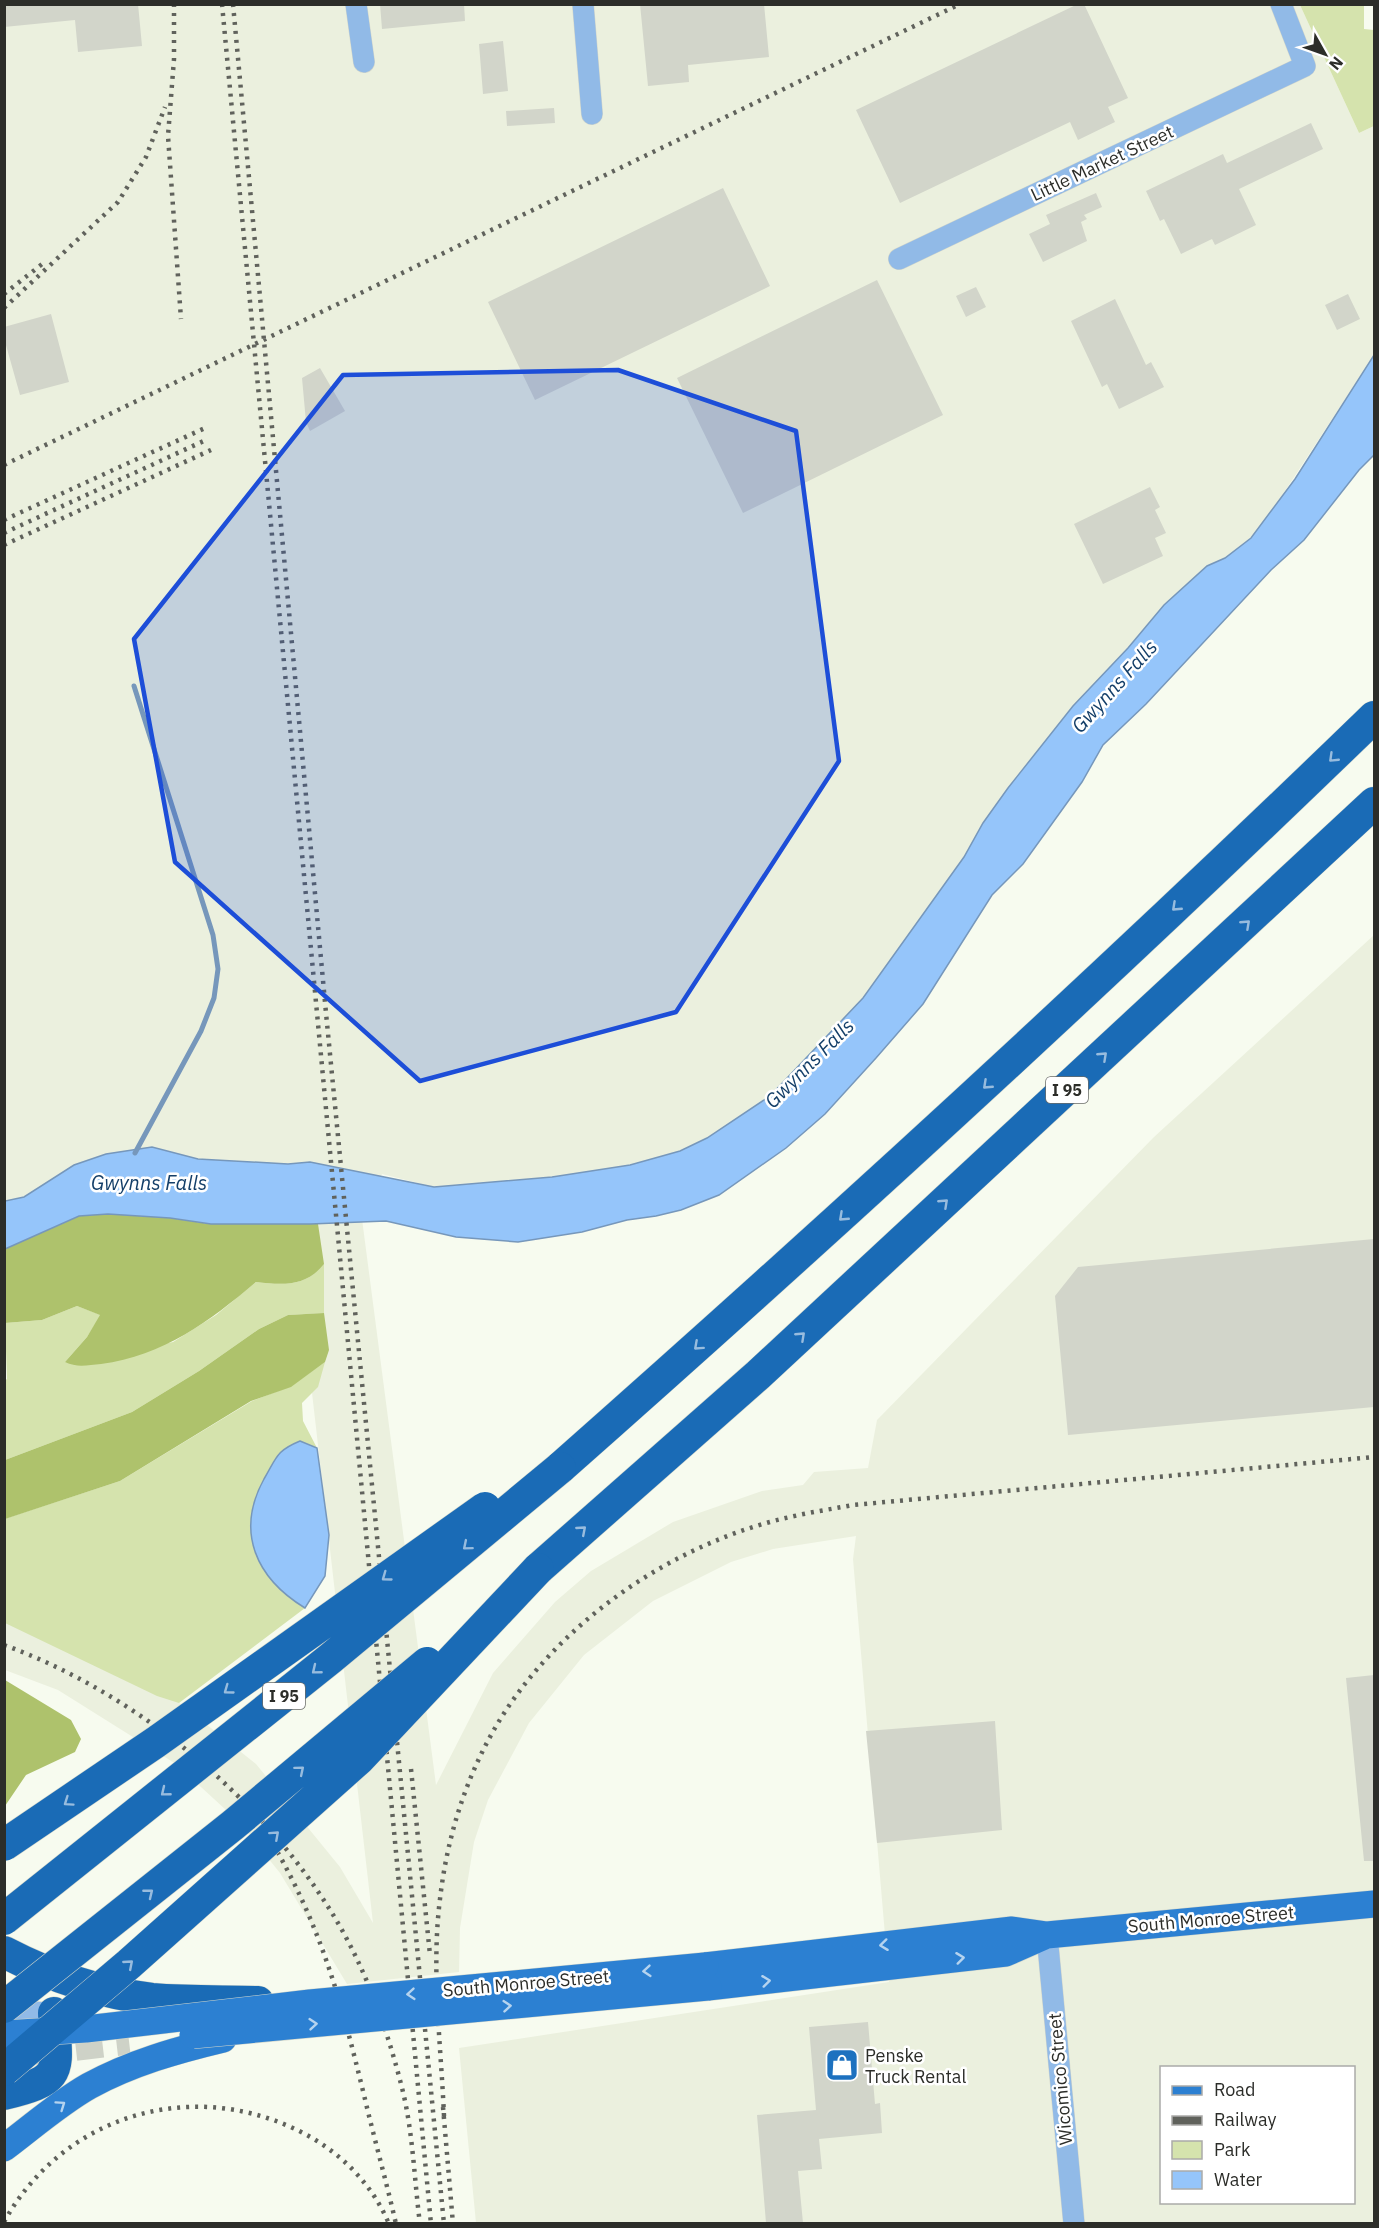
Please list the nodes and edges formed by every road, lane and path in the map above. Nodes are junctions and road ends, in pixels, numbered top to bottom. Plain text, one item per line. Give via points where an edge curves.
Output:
1 (356, 4) edge
2 (583, 4) edge
3 (1281, 4) edge
4 (364, 62) dead end
5 (592, 114) dead end
6 (899, 259) dead end
7 (1374, 717) edge
8 (1374, 803) edge
9 (560, 1468) junction
10 (538, 1569) junction
11 (4, 1845) edge
12 (1374, 1904) edge
13 (4, 1919) edge
14 (1047, 1935) junction
15 (4, 1952) edge
16 (707, 1977) junction
17 (310, 2003) junction
18 (4, 2009) edge
19 (54, 2013) joint
20 (271, 2027) junction
21 (4, 2034) edge
22 (129, 2041) tunnel mouth
23 (4, 2070) edge
24 (4, 2094) edge
25 (10, 2144) edge
26 (1074, 2223) edge

1 - 4 street
2 - 5 street
3 - 6 street, Little Market Street via 1305,66
7 -> 9 highway, I 95 via 1030,1045
10 -> 8 highway, I 95 via 758,1376
9 -> 11 highway, bridge via 470,1517 156,1742
9 -> 13 highway, I 95, bridge via 332,1658
18 -> 10 highway, I 95, bridge via 233,1825
23 -> 10 highway, bridge via 359,1759
12 - 14 main road, South Monroe Street
14 - 16 main road, South Monroe Street via 1012,1930
14 - 26 street, Wicomico Street
15 - 17 highway, bridge via 42,1970 116,1993 153,1999
16 -> 17 main road, South Monroe Street, bridge
20 -> 16 main road, South Monroe Street, bridge
17 - 21 main road, South Monroe Street, bridge via 86,2029
18 - 19 street
19 - 24 highway via 56,2068 49,2079
20 - 22 main road, South Monroe Street, bridge
25 -> 20 main road, bridge via 60,2105 121,2070 162,2055

